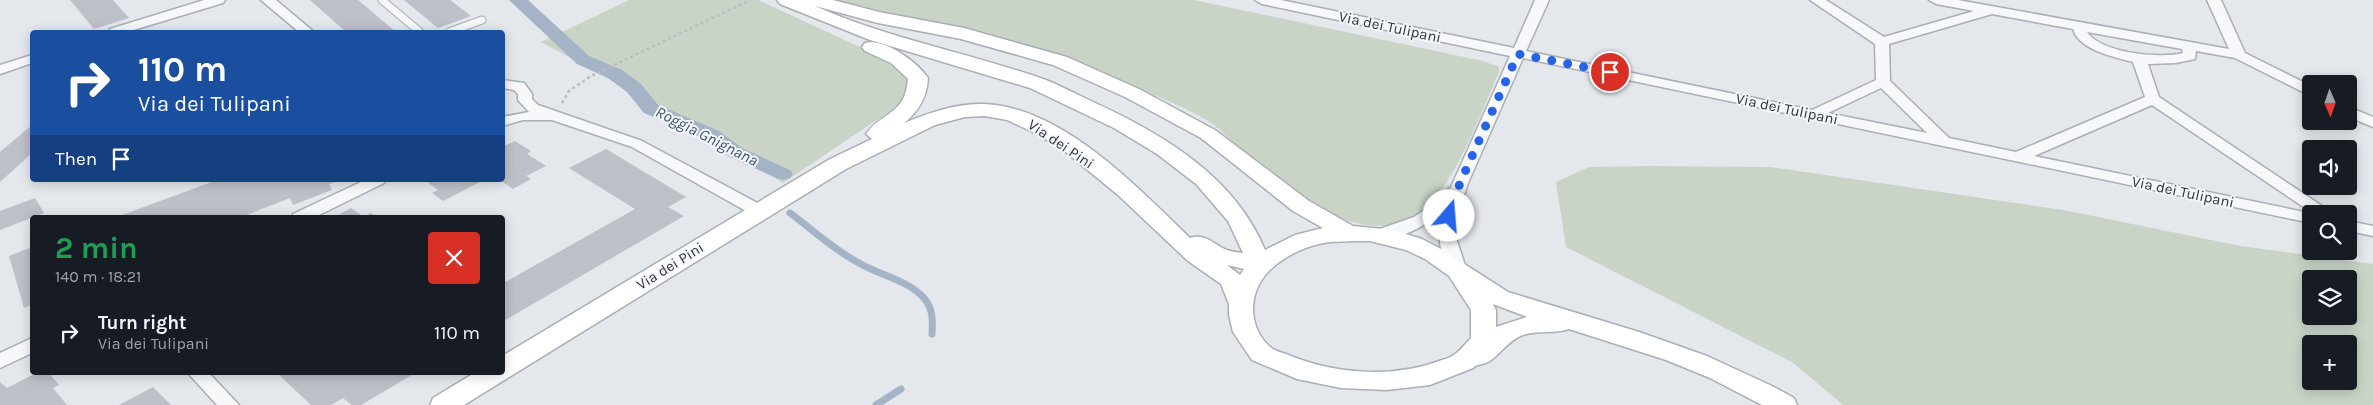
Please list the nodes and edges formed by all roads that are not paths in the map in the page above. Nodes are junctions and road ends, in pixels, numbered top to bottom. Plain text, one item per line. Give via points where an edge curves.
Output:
1 (218, 0) edge
2 (268, 0) edge
3 (382, 0) edge
4 (786, 0) edge
5 (1262, 0) edge
6 (1542, 0) edge
7 (1817, 0) edge
8 (1936, 0) edge
9 (2214, 0) edge
10 (1991, 5) edge
11 (812, 6) edge
12 (482, 20) dead end
13 (2079, 26) junction
14 (122, 30) edge
15 (305, 30) edge
16 (418, 30) edge
17 (454, 30) edge
18 (1882, 42) junction
19 (2189, 46) junction
20 (1518, 54) junction
21 (2239, 55) junction
22 (30, 60) edge
23 (2139, 60) junction
24 (1, 67) edge
25 (1882, 82) junction
26 (505, 84) edge
27 (2302, 87) edge
28 (2153, 99) junction
29 (1812, 114) junction
30 (555, 115) junction
31 (2358, 116) edge
32 (895, 120) junction
33 (505, 121) edge
34 (2373, 123) edge
35 (1944, 142) junction
36 (2017, 157) junction
37 (838, 164) junction
38 (374, 182) edge
39 (1460, 183) junction
40 (2312, 205) edge
41 (759, 211) junction
42 (305, 215) edge
43 (2302, 216) edge
44 (2357, 228) edge
45 (2373, 231) edge
46 (1350, 234) junction
47 (1377, 236) junction
48 (1260, 265) junction
49 (1458, 271) junction
50 (1241, 304) junction
51 (1604, 330) junction
52 (30, 346) edge
53 (0, 361) edge
54 (505, 367) edge
55 (199, 375) edge
56 (492, 375) edge
57 (1459, 379) junction
58 (1355, 402) edge
59 (229, 405) edge
60 (444, 405) edge
61 (1784, 405) edge

1 - 14 street
2 - 15 street
3 - 16 lane
4 - 11 street
5 - 20 street, Via dei Tulipani
6 - 20 street
7 - 18 street
8 - 10 street
9 - 21 street
10 - 13 street
10 - 18 street
11 - 32 street, Via dei Pini via 836,29 898,60 918,78 916,98
11 - 46 street via 964,34 1060,61 1132,93 1208,134 1301,206
11 - 48 street via 909,47 1033,82 1114,119 1175,155 1209,186 1238,218
12 - 17 lane
13 - 19 street
13 - 23 street via 2082,36 2101,48
18 - 25 street
19 - 21 street
19 - 23 street via 2190,56 2172,61
20 - 29 street, Via dei Tulipani
20 - 39 street
21 - 27 street
22 - 24 street
23 - 28 street
25 - 29 street
25 - 35 street
26 - 30 street via 519,86 525,100 534,108
28 - 36 street
28 - 40 street
29 - 35 street, Via dei Tulipani
30 - 33 street via 522,116
30 - 41 street via 636,144
31 - 34 street
32 - 37 street, Via dei Pini
32 - 48 street, Via dei Pini via 971,105 1011,107 1052,121 1117,167 1205,249 1220,256
35 - 36 street, Via dei Tulipani
36 - 43 street, Via dei Tulipani
37 - 41 street, Via dei Pini
37 - 50 street, Via dei Pini via 943,114 986,110 1008,113 1033,122 1114,180 1198,258 1233,283
38 - 42 street
39 - 47 street via 1428,218 1406,229
39 - 49 street via 1449,216 1447,235
41 - 54 street, Via dei Pini
44 - 45 street
46 - 47 street
46 - 48 street via 1304,240 1272,255
47 - 49 street via 1431,252
48 - 50 street via 1246,285
49 - 51 street via 1492,296
49 - 57 street via 1474,288 1484,306 1486,318 1483,346
50 - 58 street via 1242,323 1250,341 1271,365 1299,383
51 - 57 street via 1560,323 1536,323 1514,328 1494,339
51 - 61 street via 1704,365
52 - 53 street
55 - 59 street
56 - 60 street
57 - 58 street via 1397,400

